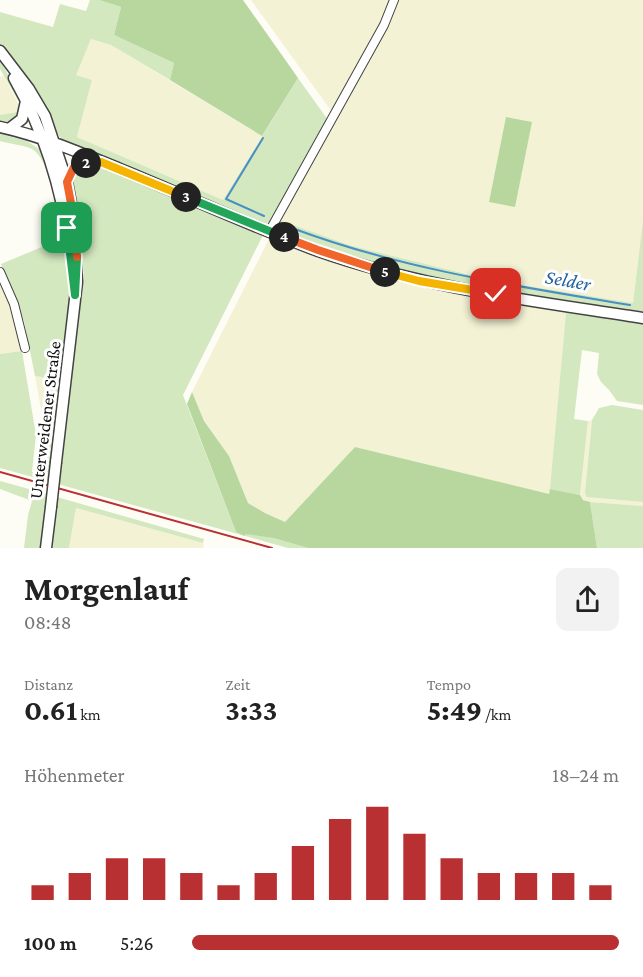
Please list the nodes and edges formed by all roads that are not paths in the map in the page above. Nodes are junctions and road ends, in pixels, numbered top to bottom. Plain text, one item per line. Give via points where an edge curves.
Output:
1 (394, 0) edge
2 (0, 53) edge
3 (26, 101) junction
4 (5, 128) edge
5 (43, 140) junction
6 (55, 144) junction
7 (101, 162) junction
8 (67, 182) junction
9 (270, 232) junction
10 (0, 272) edge
11 (75, 295) junction
12 (643, 318) edge
13 (25, 348) dead end
14 (46, 548) edge

1 - 9 street
2 - 3 street, Unterweidener Straße
2 - 6 street, Unterweidener Straße via 45,116
3 - 4 street via 22,119
3 - 5 street, Unterweidener Straße
4 - 5 street
5 - 6 street
5 - 11 street, Unterweidener Straße via 67,228
6 - 7 street
6 - 8 street, Unterweidener Straße
7 - 8 street via 78,165
7 - 9 street
8 - 11 street, Unterweidener Straße via 78,268
9 - 12 street via 419,281
10 - 13 street via 14,304
11 - 14 street, Unterweidener Straße, bridge

